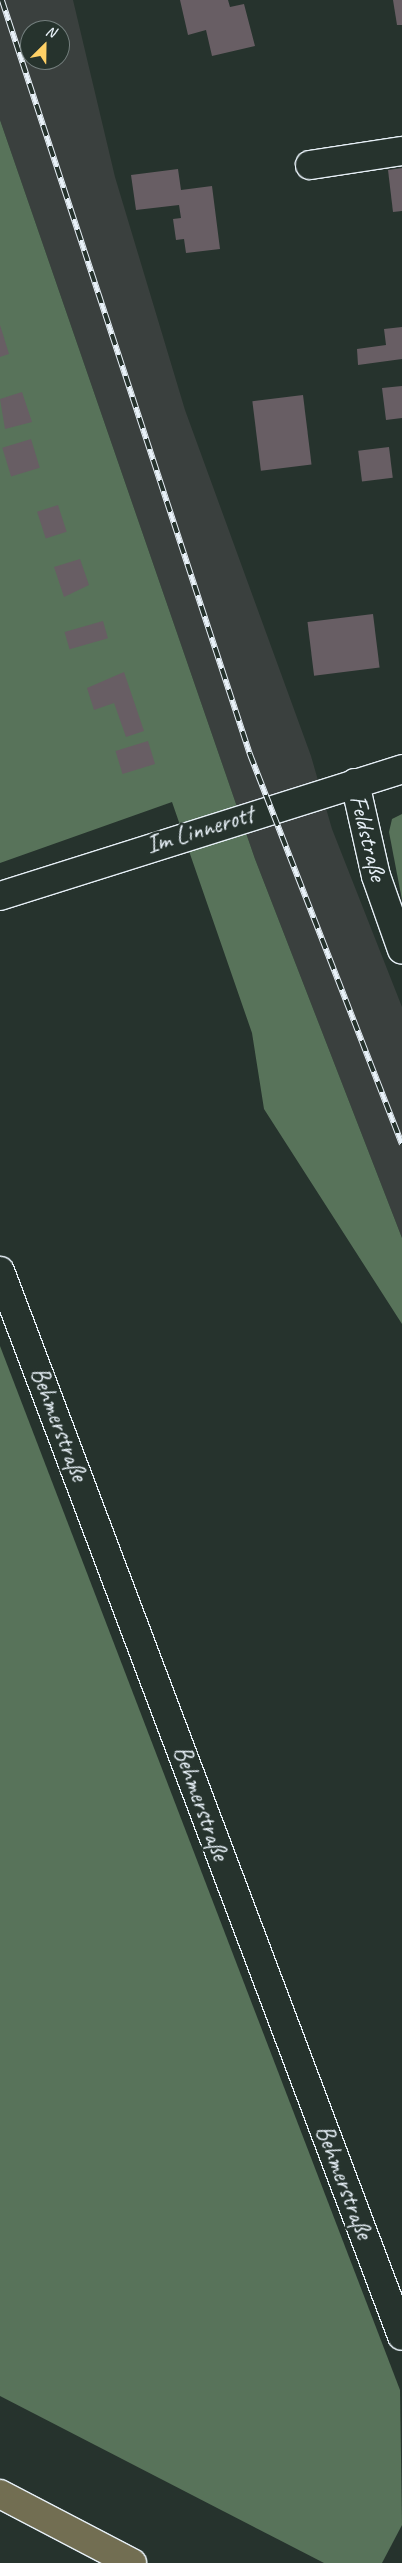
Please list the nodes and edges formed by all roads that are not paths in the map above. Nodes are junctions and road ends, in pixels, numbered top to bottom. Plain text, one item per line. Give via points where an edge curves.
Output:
1 (402, 151) edge
2 (310, 165) dead end
3 (402, 769) edge
4 (354, 783) junction
5 (0, 896) edge
6 (402, 950) edge
7 (0, 1271) edge
8 (402, 2336) edge
9 (0, 2494) edge
10 (132, 2563) edge

1 - 2 street
3 - 4 street, Im Linnerott
4 - 5 street, Im Linnerott
4 - 6 street, Feldstraße via 376,876
7 - 8 street, Behmerstraße
9 - 10 highway

